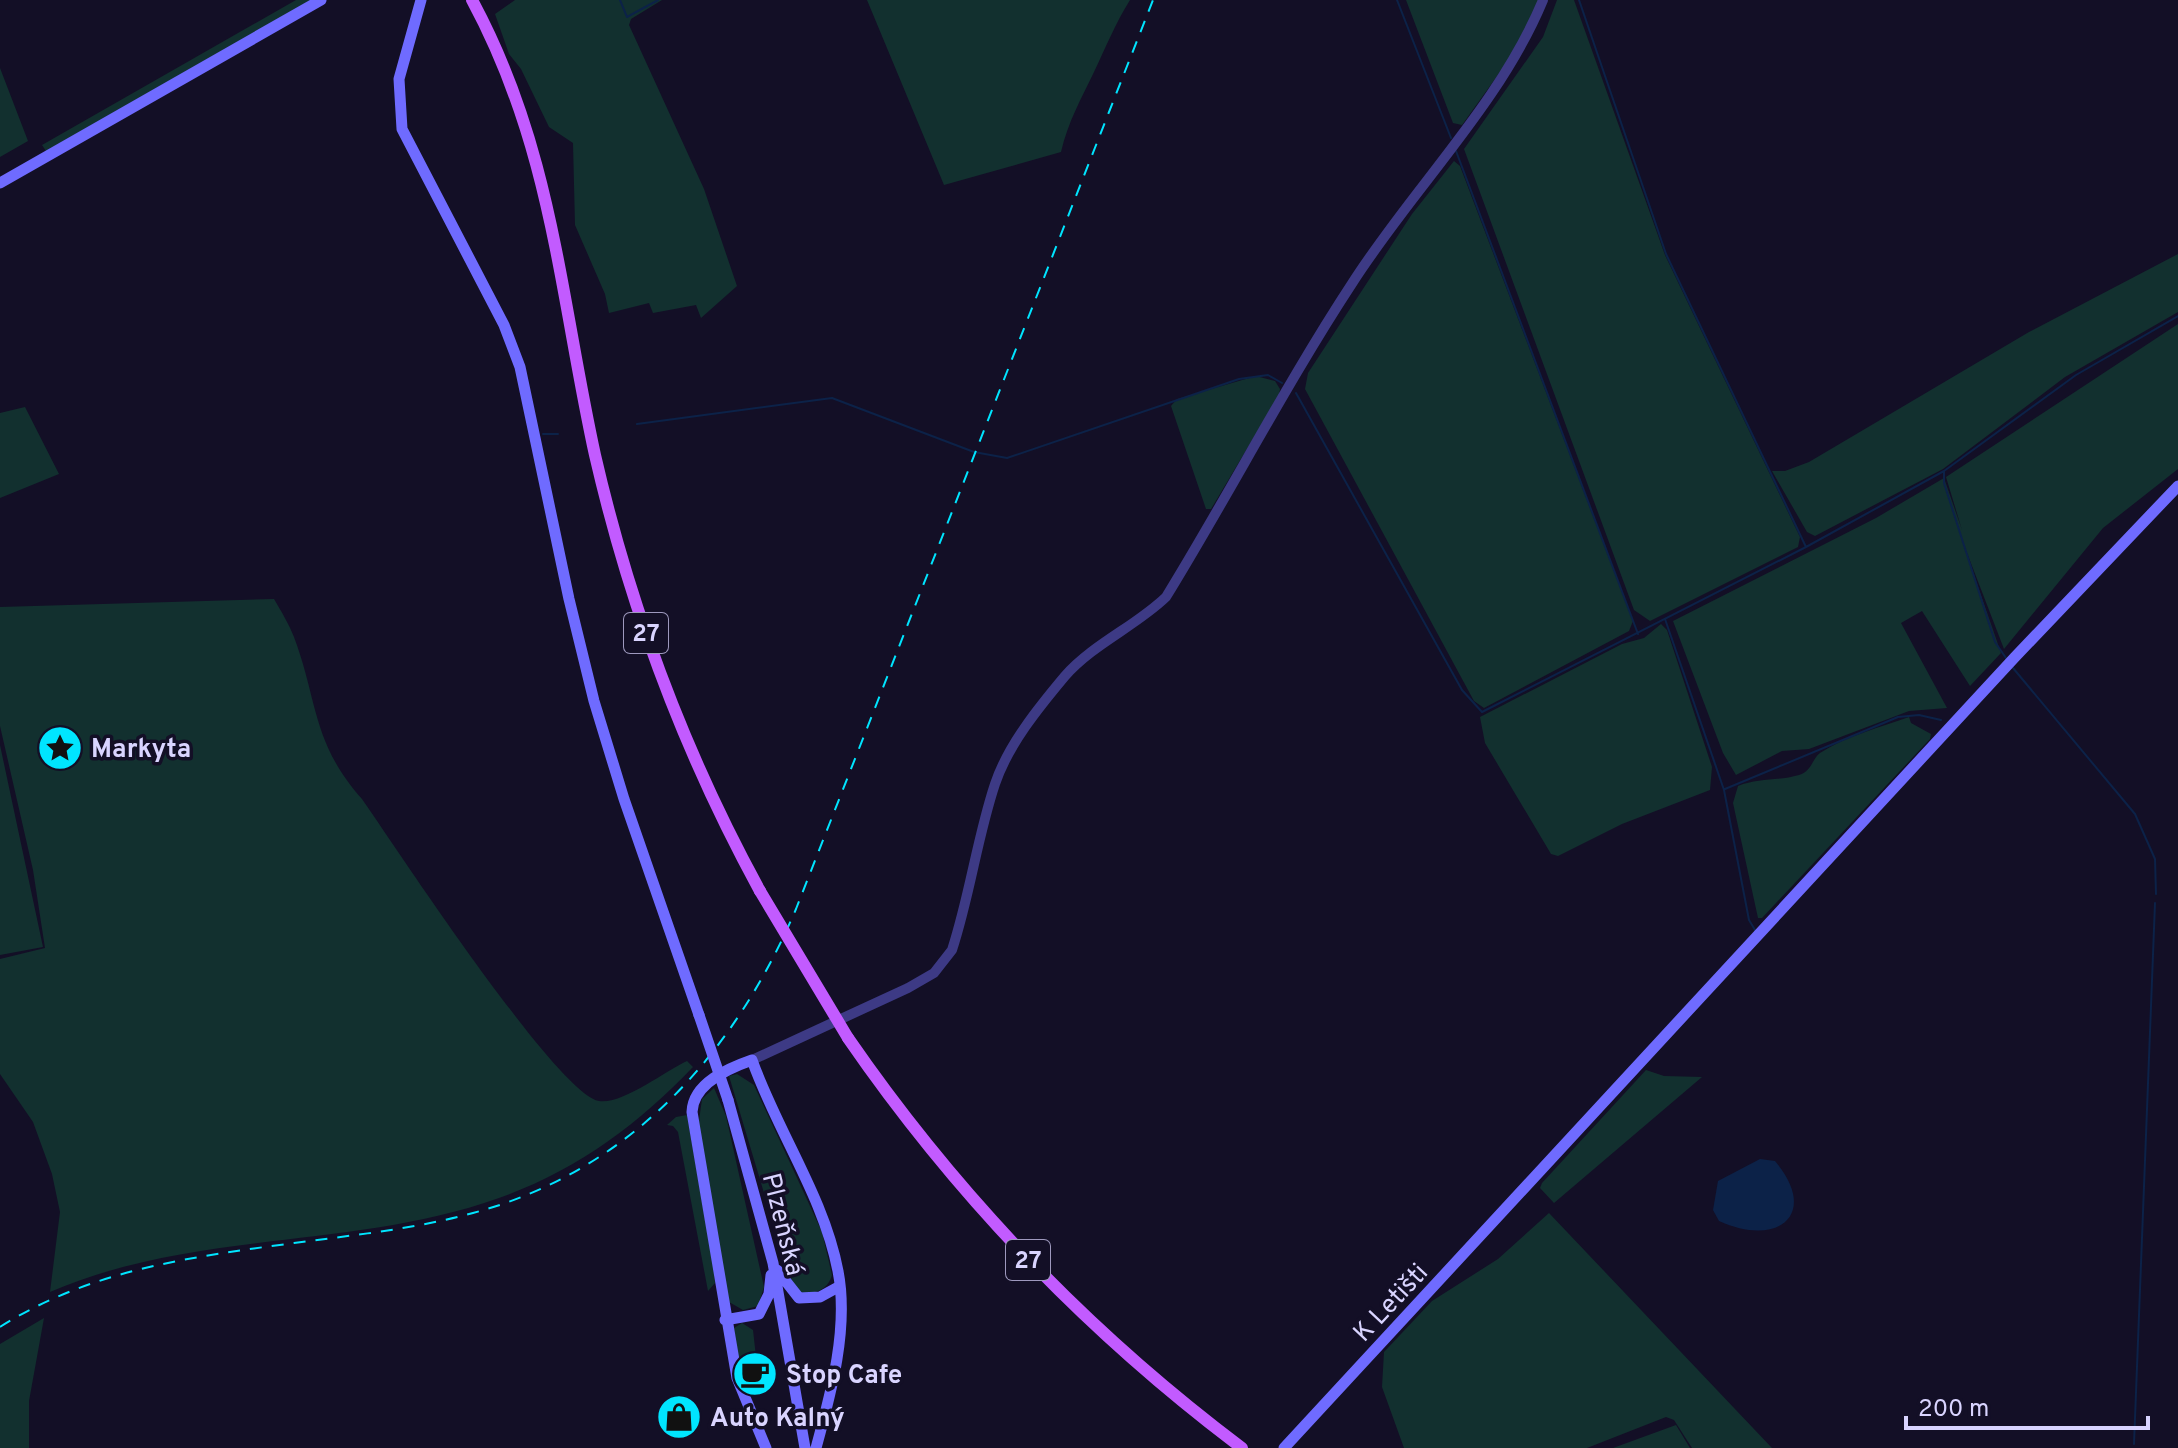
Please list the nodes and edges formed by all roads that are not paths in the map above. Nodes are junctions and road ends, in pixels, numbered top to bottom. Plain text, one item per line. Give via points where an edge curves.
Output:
1 (321, 0) edge
2 (421, 0) edge
3 (472, 0) edge
4 (1543, 0) edge
5 (0, 183) edge
6 (2178, 486) edge
7 (752, 1060) junction
8 (773, 1263) junction
9 (840, 1286) junction
10 (725, 1320) junction
11 (766, 1448) edge
12 (805, 1448) edge
13 (816, 1448) edge
14 (1242, 1448) edge
15 (1284, 1448) edge

1 - 5 main road
2 - 8 main road, Plzeňská, bridge via 399,79 402,129 504,325 520,367 594,701 728,1100
3 - 14 main road, 27, bridge via 513,87 539,165 593,444 634,598 693,756 760,891 848,1038 929,1147 1029,1261 1137,1363
4 - 7 street via 1518,56 1351,284 1166,597 1084,658 1010,751 996,782 952,950 934,973 908,988
6 - 15 main road, K Letišti
7 - 9 main road via 825,1227
7 - 10 main road via 710,1082 692,1105
8 - 9 main road via 799,1298 820,1297
8 - 10 main road via 769,1294 759,1314
8 - 12 main road, Plzeňská
9 - 13 main road via 837,1349
10 - 11 main road via 740,1392

